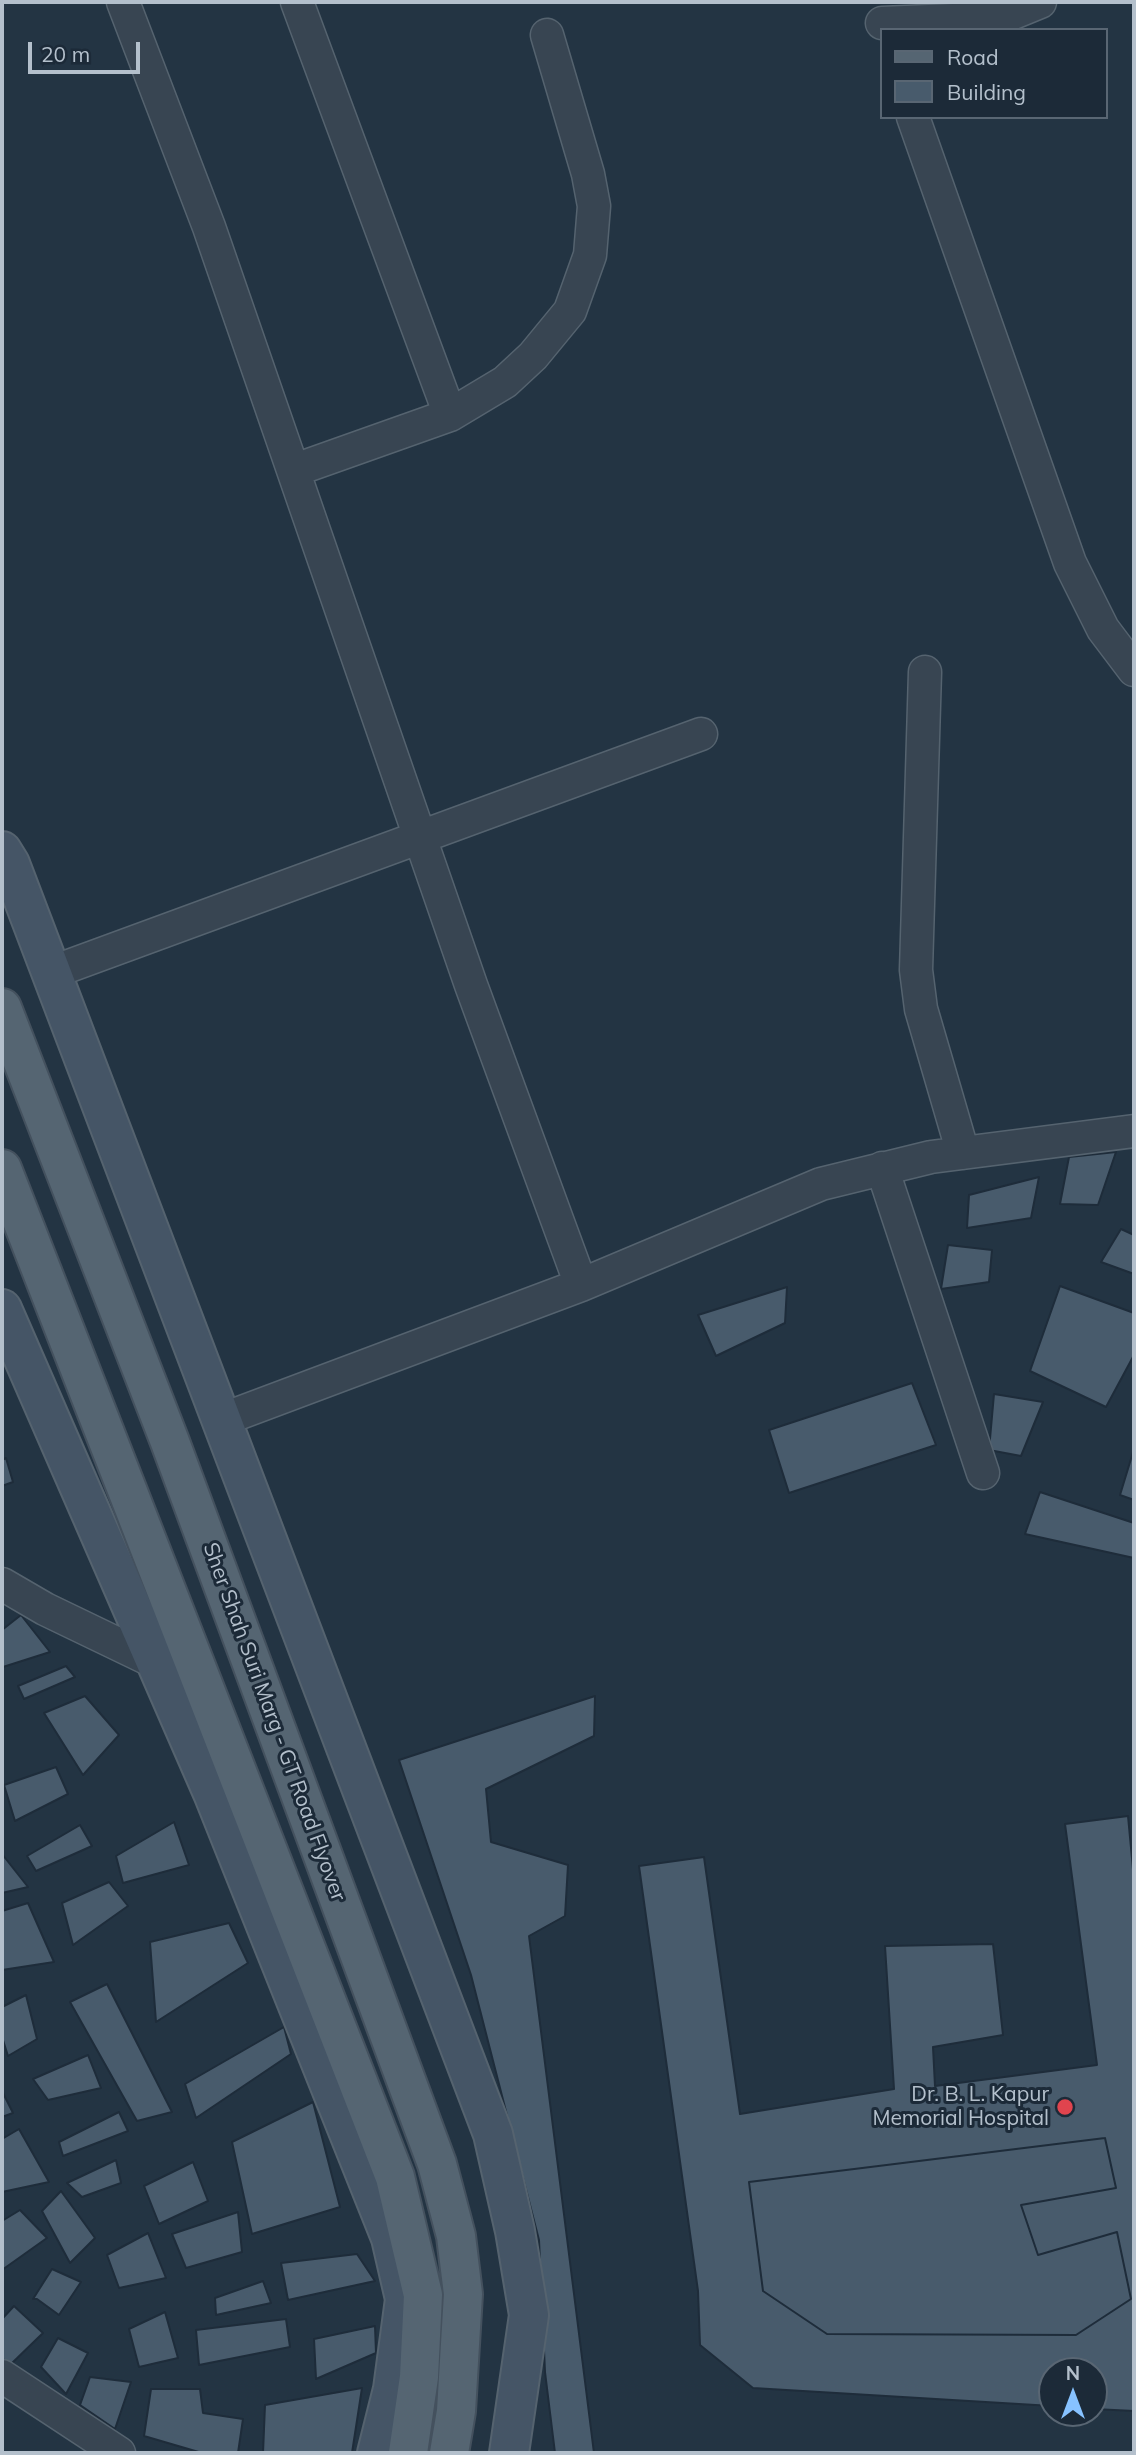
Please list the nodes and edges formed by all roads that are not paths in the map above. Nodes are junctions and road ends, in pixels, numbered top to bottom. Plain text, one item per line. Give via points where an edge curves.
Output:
1 (123, 2) edge
2 (297, 2) edge
3 (1040, 2) edge
4 (880, 18) edge
5 (547, 35) dead end
6 (914, 119) edge
7 (450, 415) junction
8 (295, 470) junction
9 (1134, 670) edge
10 (925, 672) dead end
11 (701, 734) dead end
12 (420, 836) junction
13 (2, 851) edge
14 (50, 973) junction
15 (2, 1008) edge
16 (1134, 1131) edge
17 (963, 1153) junction
18 (882, 1168) junction
19 (2, 1169) edge
20 (581, 1285) junction
21 (2, 1309) edge
22 (220, 1420) junction
23 (982, 1474) dead end
24 (2, 1584) edge
25 (155, 1661) junction
26 (2, 2376) edge
27 (119, 2453) edge
28 (377, 2453) edge
29 (408, 2453) edge
30 (449, 2453) edge
31 (509, 2453) edge

1 - 8 street
2 - 7 street
3 - 4 street via 1001,18
5 - 7 street via 588,174 594,206 590,255 570,311 556,331 505,382
6 - 9 street via 1070,563 1103,629
7 - 8 street
8 - 12 street
10 - 17 street via 916,970 921,1009
11 - 12 street
12 - 14 street
12 - 20 street
13 - 14 street
14 - 22 street
15 - 30 main road, Sher Shah Suri Marg - GT Road Flyover via 170,1442 437,2164 456,2236 463,2294
16 - 17 street
17 - 18 street
18 - 20 street via 821,1184
18 - 23 street
19 - 29 main road via 395,2177 423,2295 419,2376
20 - 22 street
21 - 25 street
22 - 31 street via 493,2134 529,2315
24 - 25 street
25 - 28 street via 391,2238 405,2299 393,2389
26 - 27 street

